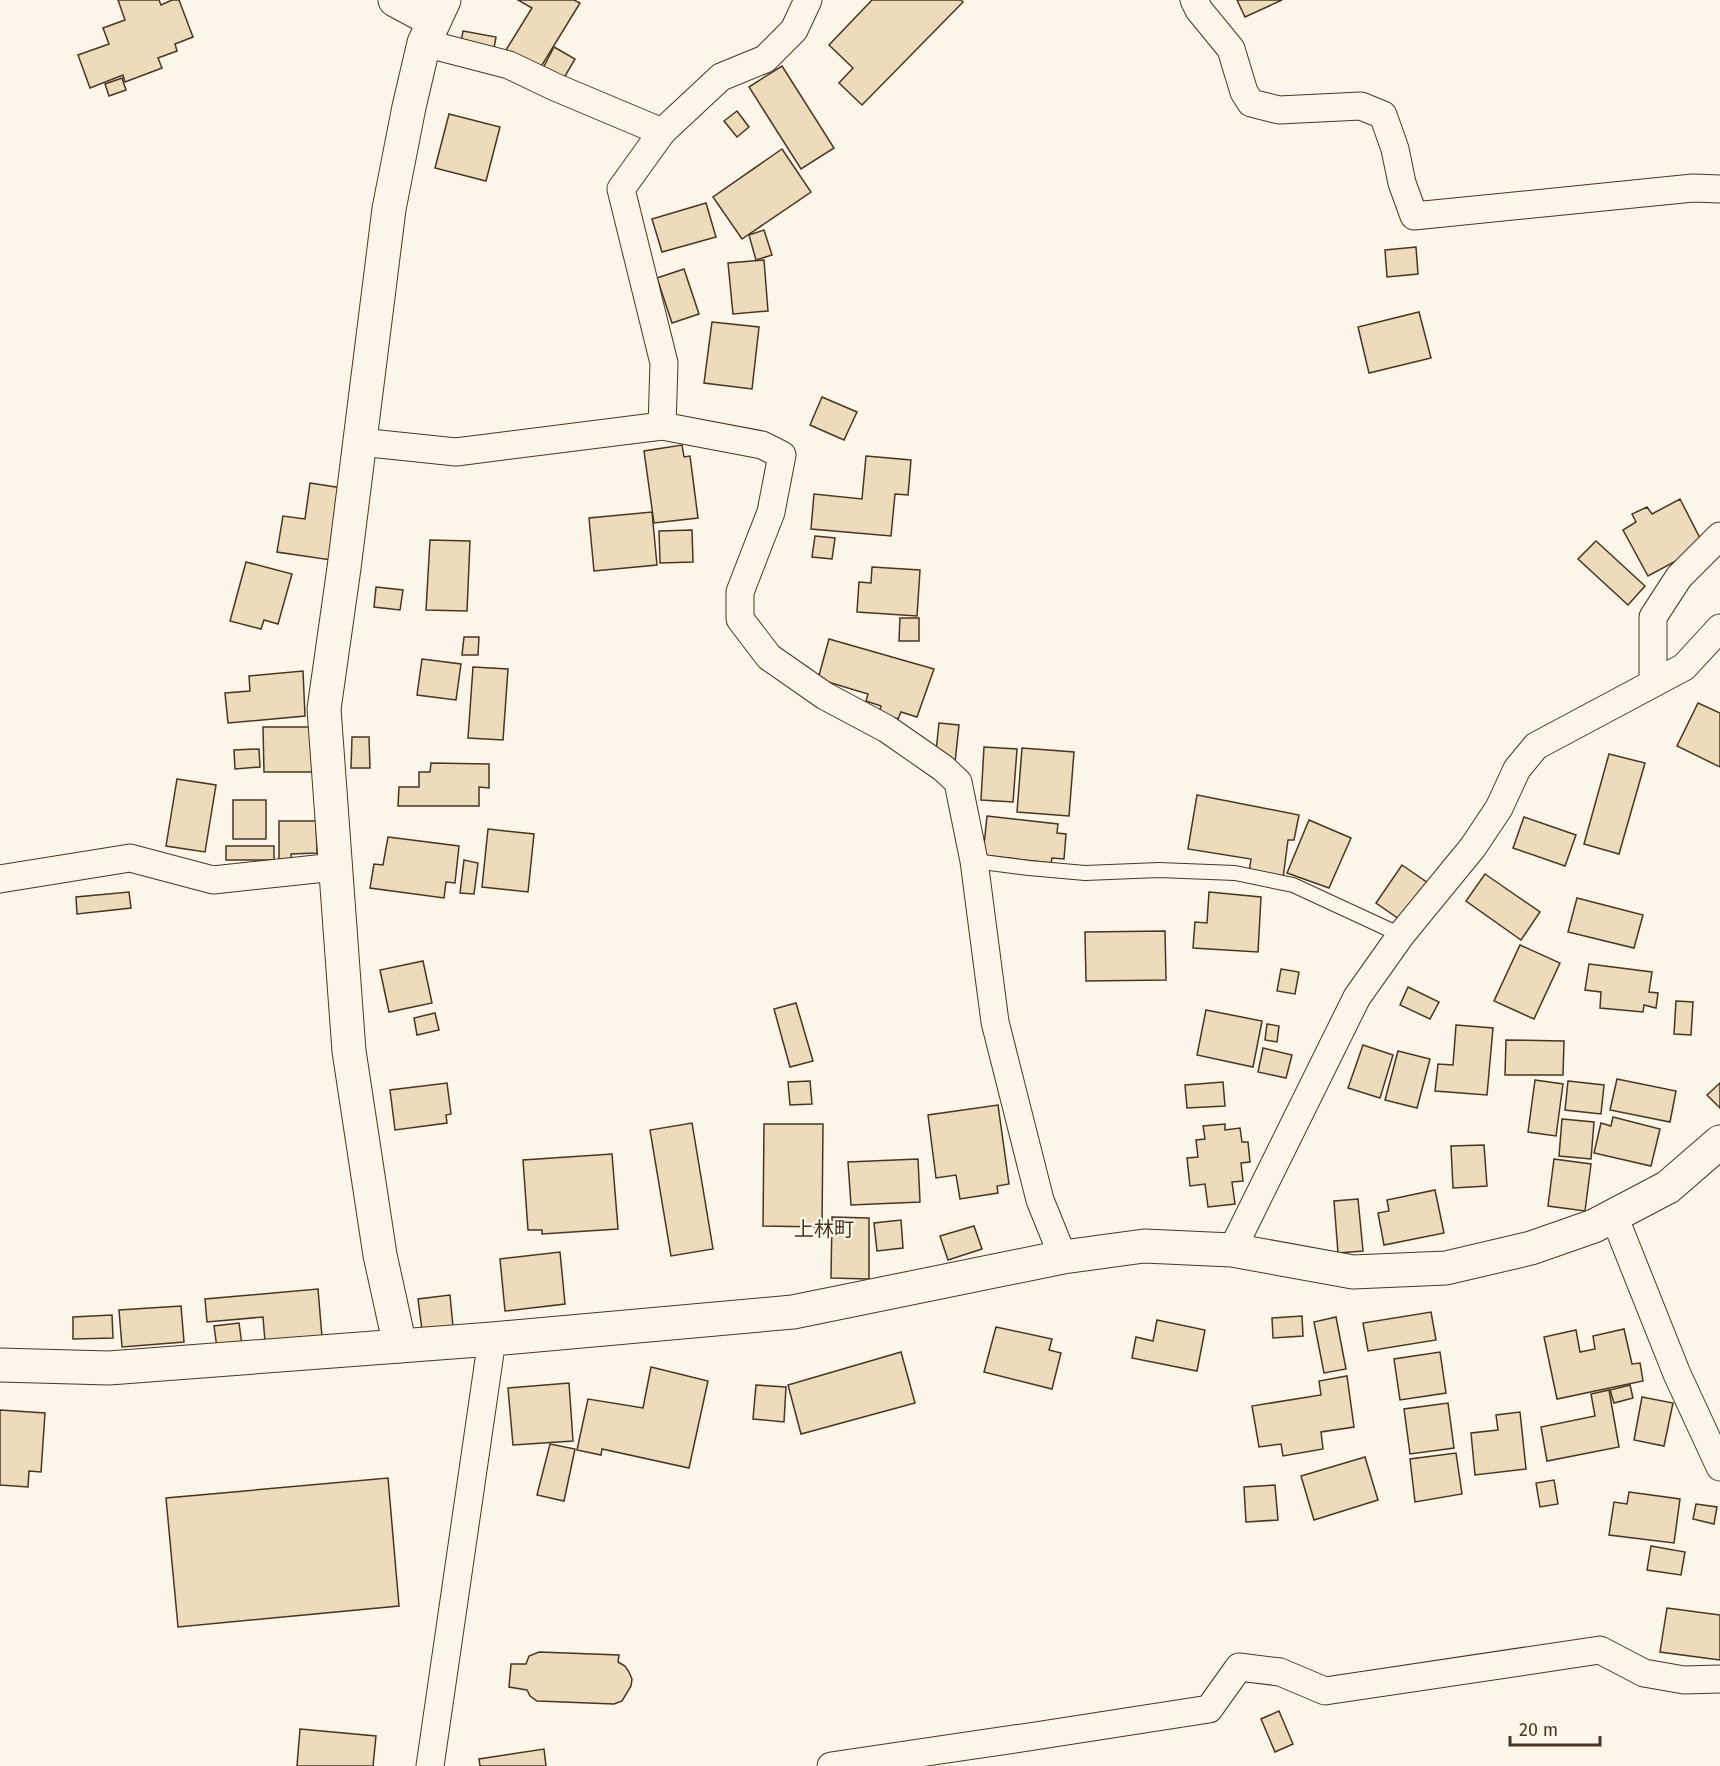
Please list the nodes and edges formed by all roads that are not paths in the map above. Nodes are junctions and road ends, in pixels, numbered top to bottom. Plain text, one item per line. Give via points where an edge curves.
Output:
1 (395, 0) edge
2 (808, 0) edge
3 (1194, 0) edge
4 (434, 21) edge
5 (662, 132) junction
6 (1720, 189) edge
7 (662, 426) junction
8 (360, 442) junction
9 (1720, 536) edge
10 (1720, 628) edge
11 (1653, 683) junction
12 (975, 861) junction
13 (335, 867) junction
14 (0, 879) edge
15 (1401, 935) junction
16 (1720, 1142) edge
17 (1614, 1216) junction
18 (1232, 1250) junction
19 (1063, 1257) junction
20 (492, 1339) junction
21 (400, 1346) junction
22 (0, 1365) edge
23 (1720, 1467) edge
24 (1720, 1679) edge
25 (430, 1766) edge
26 (831, 1766) edge

1 - 4 street
2 - 5 street via 794,30 765,59 722,77
3 - 6 street via 1231,49 1251,103 1279,110 1361,106 1383,115 1414,216 1693,188
4 - 5 street via 509,65
4 - 8 street via 409,107 390,209
5 - 7 street via 621,189 664,363
7 - 8 street via 456,452
7 - 12 street via 762,445 782,455 771,512 740,592 740,619 769,657 825,696 886,729 958,782
8 - 13 street via 324,709
9 - 11 street via 1679,577 1653,617
10 - 11 street via 1684,667
11 - 15 street via 1536,746 1517,769 1499,808 1473,847
12 - 15 lane via 1085,873 1235,873 1293,885
12 - 19 street via 995,1022 1040,1200
13 - 14 street via 213,880 130,858
13 - 21 street via 349,1051 380,1255
15 - 18 street via 1357,998
16 - 17 street via 1668,1187
17 - 18 street via 1594,1227 1531,1248 1446,1268 1353,1272
17 - 23 street via 1677,1374
18 - 19 street via 1144,1246
19 - 20 street via 793,1312
20 - 21 street
20 - 25 street
21 - 22 street via 109,1368
24 - 26 street via 1684,1680 1644,1673 1600,1650 1325,1691 1280,1672 1239,1667 1209,1709

